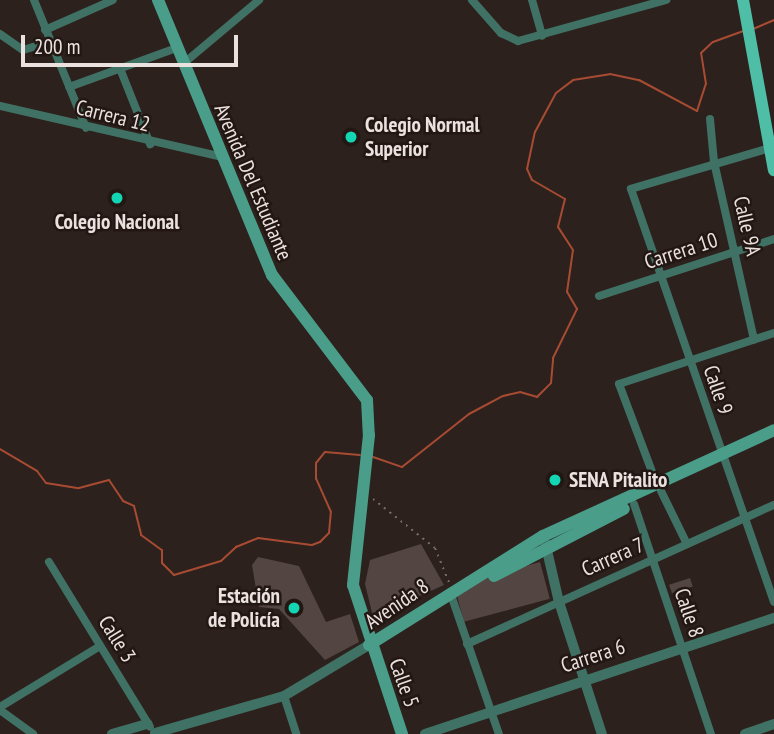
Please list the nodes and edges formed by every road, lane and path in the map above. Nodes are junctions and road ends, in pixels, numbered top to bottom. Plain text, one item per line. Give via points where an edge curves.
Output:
1 (34, 0) edge
2 (113, 0) edge
3 (158, 0) edge
4 (259, 0) edge
5 (532, 0) edge
6 (666, 0) edge
7 (743, 0) edge
8 (750, 0) edge
9 (476, 1) edge
10 (643, 3) edge
11 (45, 30) junction
12 (752, 32) junction
13 (0, 34) edge
14 (542, 36) junction
15 (50, 42) junction
16 (177, 48) junction
17 (184, 63) junction
18 (121, 71) junction
19 (69, 87) junction
20 (0, 106) edge
21 (710, 119) dead end
22 (774, 125) edge
23 (86, 128) junction
24 (150, 144) junction
25 (770, 148) junction
26 (219, 156) junction
27 (714, 162) junction
28 (774, 170) edge
29 (774, 239) edge
30 (735, 252) junction
31 (661, 276) junction
32 (599, 296) dead end
33 (774, 333) edge
34 (754, 340) junction
35 (690, 361) junction
36 (774, 430) edge
37 (774, 438) edge
38 (724, 459) junction
39 (659, 488) junction
40 (363, 491) junction
41 (634, 504) junction
42 (774, 505) edge
43 (745, 519) junction
44 (544, 541) junction
45 (687, 544) junction
46 (653, 560) junction
47 (49, 562) dead end
48 (452, 594) junction
49 (559, 602) junction
50 (774, 602) edge
51 (774, 618) edge
52 (467, 644) junction
53 (369, 645) junction
54 (100, 646) junction
55 (683, 648) junction
56 (583, 678) junction
57 (284, 696) junction
58 (0, 708) edge
59 (493, 711) junction
60 (774, 724) edge
61 (153, 730) edge
62 (33, 734) edge
63 (111, 734) edge
64 (296, 734) edge
65 (402, 734) edge
66 (425, 734) edge
67 (499, 734) edge
68 (602, 734) edge
69 (711, 734) edge
70 (745, 734) edge

1 - 11 street
2 - 11 street
3 - 16 main road, Avenida Del Estudiante
4 - 17 street
5 - 14 street
6 - 10 street
7 - 12 main road
8 - 12 main road
9 - 14 street via 513,41
10 - 14 street
11 - 15 street
12 - 22 main road
12 - 25 main road
13 - 15 street via 23,50
15 - 19 street
16 - 17 main road, Avenida Del Estudiante
16 - 18 street
17 - 26 main road, Avenida Del Estudiante
18 - 19 street
18 - 24 street
19 - 23 street
20 - 23 street, Carrera 12
21 - 27 street, Calle 9A
23 - 24 street, Carrera 12
24 - 26 street, Carrera 12
25 - 27 street
25 - 28 main road
26 - 40 main road, Avenida Del Estudiante via 272,275 367,400
27 - 30 street, Calle 9A
27 - 31 street, Calle 9 via 631,189
29 - 30 street, Carrera 10
30 - 31 street, Carrera 10
30 - 34 street, Calle 9A
31 - 32 street, Carrera 10
31 - 35 street, Calle 9
33 - 34 street
34 - 35 street
35 - 38 street, Calle 9
35 - 39 street via 619,384
36 - 38 main road, Avenida 8
37 - 38 main road, Avenida 8
38 - 39 main road, Avenida 8
38 - 43 street, Calle 9
39 - 41 main road, Avenida 8
39 - 44 main road, Avenida 8
39 - 45 street
40 - 48 path via 435,548
40 - 53 main road, Avenida Del Estudiante via 353,585
41 - 44 main road, Avenida 8
41 - 46 street, Calle 8
42 - 43 street, Carrera 7
43 - 45 street, Carrera 7
43 - 50 street, Calle 9
44 - 48 main road, Avenida 8
44 - 49 street
45 - 46 street, Carrera 7
46 - 49 street, Carrera 7
46 - 55 street, Calle 8
47 - 54 street, Calle 3
48 - 52 street
48 - 53 main road, Avenida 8
49 - 52 street, Carrera 7
49 - 56 street
51 - 55 street, Carrera 6
52 - 59 street
53 - 57 street
53 - 65 main road, Calle 5
54 - 58 street
54 - 61 street, Calle 3
55 - 56 street, Carrera 6
55 - 69 street, Calle 8
56 - 59 street, Carrera 6
56 - 68 street
57 - 61 street
57 - 64 street
58 - 62 street
59 - 66 street, Carrera 6
59 - 67 street
60 - 70 street
61 - 63 street

